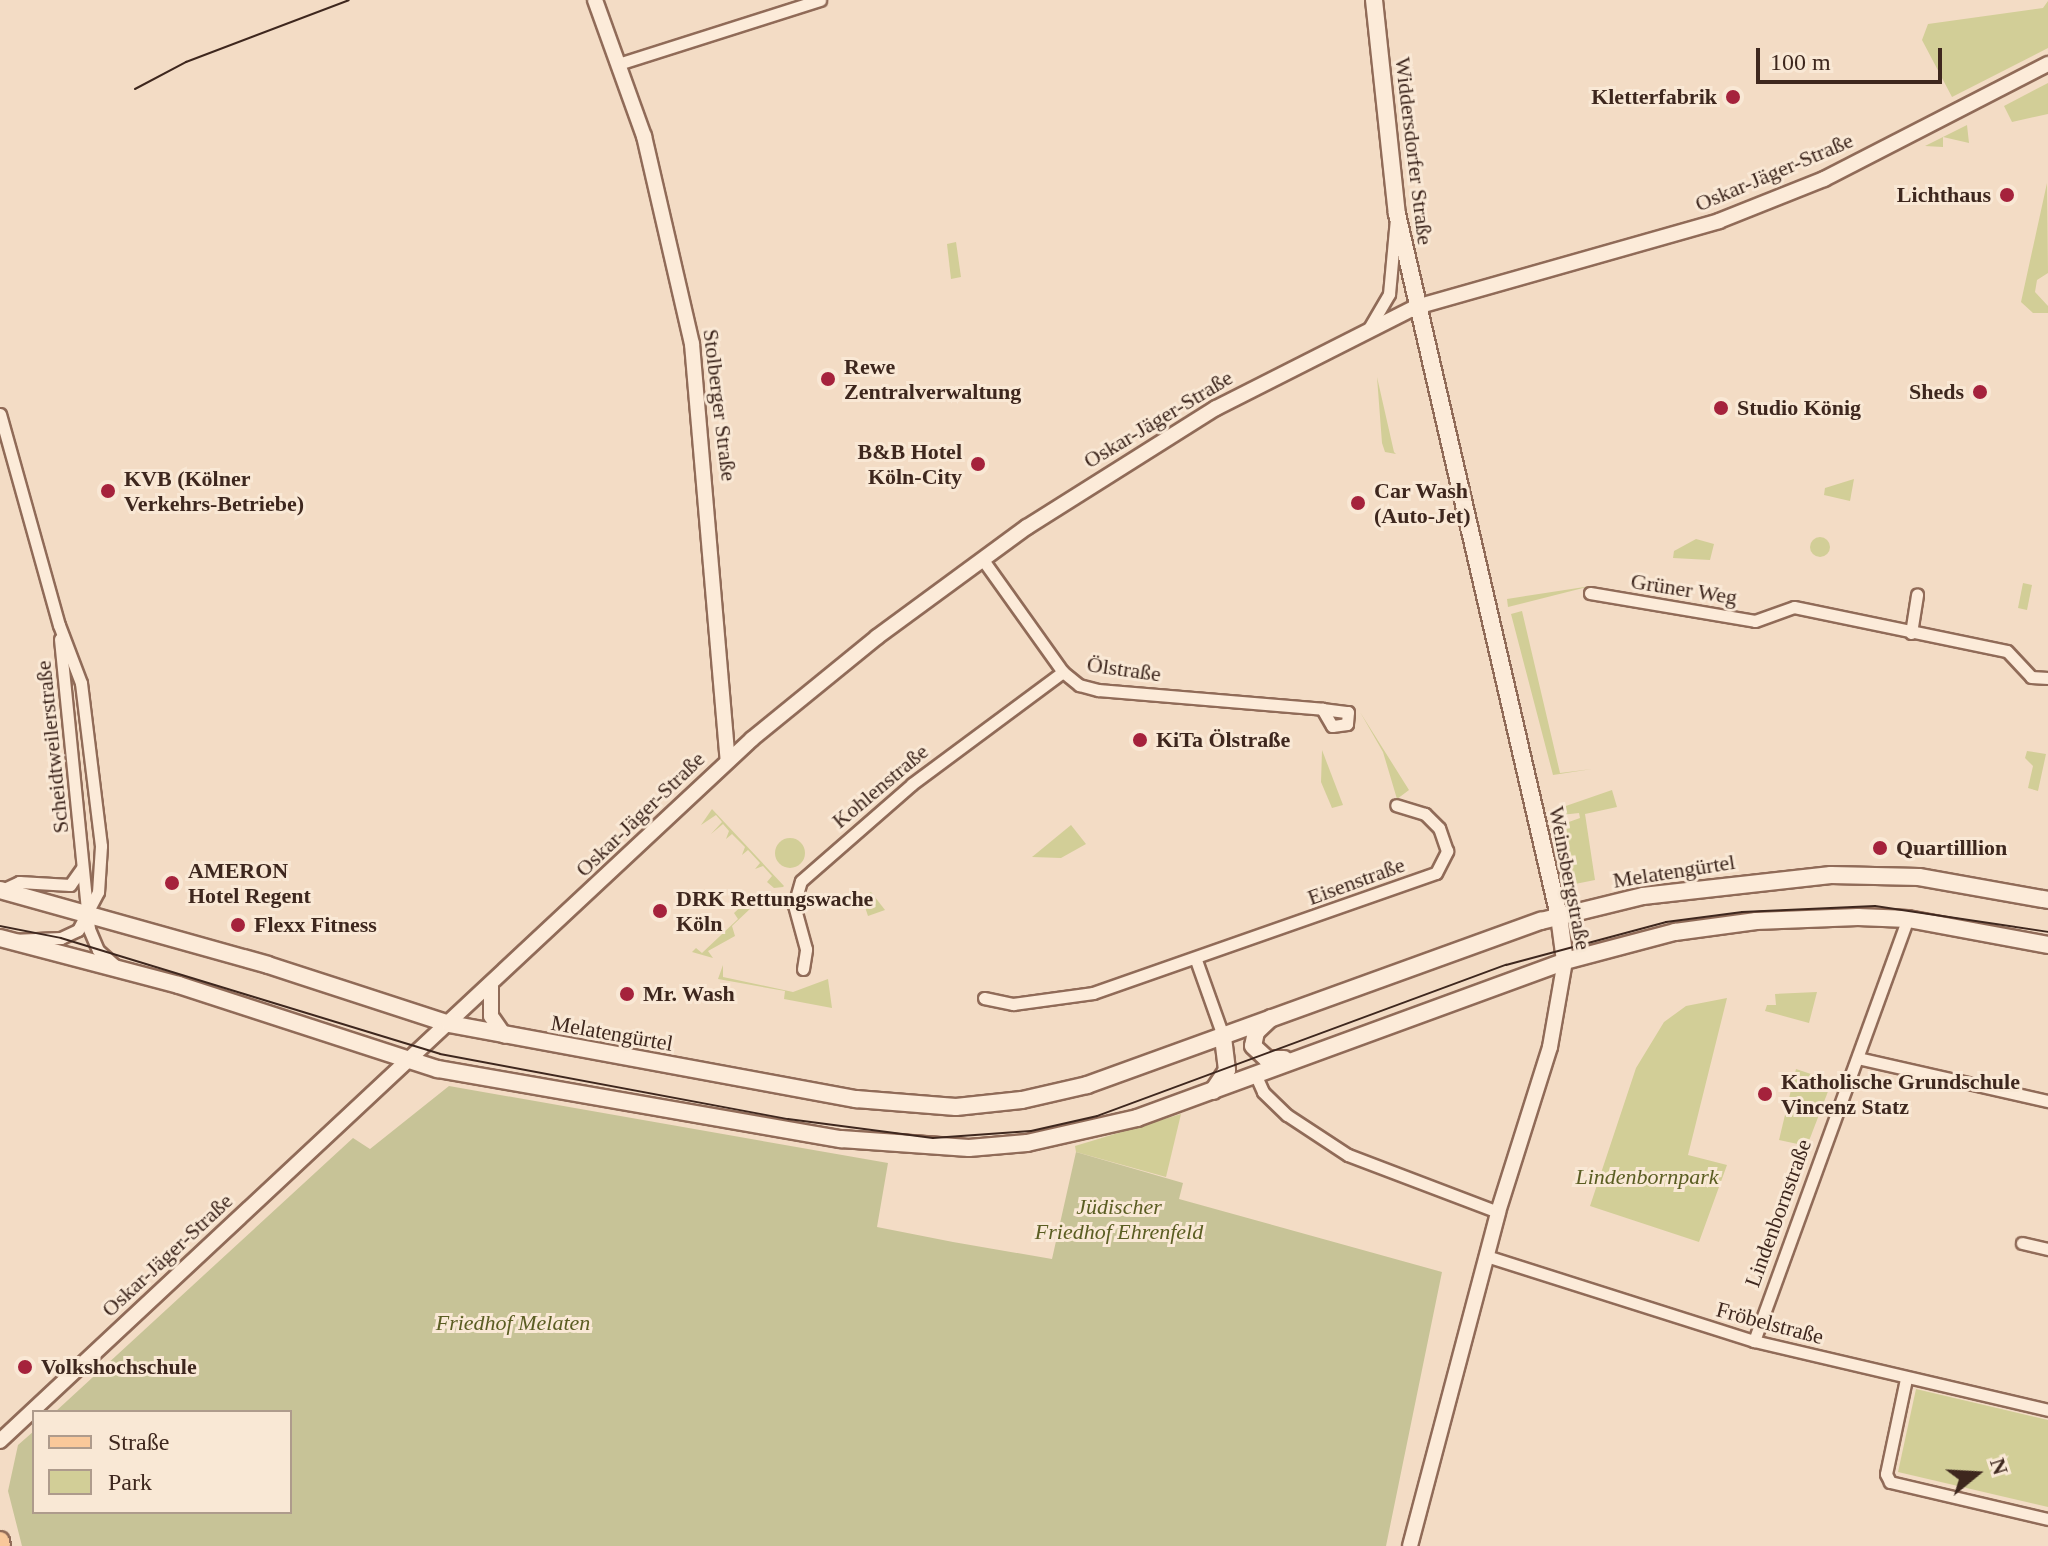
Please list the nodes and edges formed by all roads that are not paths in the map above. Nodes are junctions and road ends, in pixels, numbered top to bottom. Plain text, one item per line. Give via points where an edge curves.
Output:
1 (595, 0) edge
2 (820, 0) edge
3 (1374, 0) edge
4 (618, 64) junction
5 (2048, 64) edge
6 (1397, 214) junction
7 (1416, 307) junction
8 (1368, 330) junction
9 (0, 414) edge
10 (983, 560) junction
11 (1590, 593) dead end
12 (1917, 594) dead end
13 (59, 625) junction
14 (1911, 633) junction
15 (1063, 672) junction
16 (2048, 678) edge
17 (1322, 709) dead end
18 (728, 760) junction
19 (1396, 805) dead end
20 (84, 864) junction
21 (1, 890) edge
22 (98, 892) junction
23 (2048, 900) edge
24 (87, 913) junction
25 (1559, 916) junction
26 (1908, 919) junction
27 (111, 921) junction
28 (5, 939) edge
29 (2048, 945) edge
30 (1196, 960) junction
31 (1565, 961) junction
32 (120, 969) junction
33 (803, 969) dead end
34 (491, 986) junction
35 (984, 998) dead end
36 (1275, 1014) junction
37 (450, 1024) junction
38 (505, 1036) junction
39 (1223, 1036) junction
40 (1289, 1058) junction
41 (1858, 1058) junction
42 (409, 1060) junction
43 (1256, 1076) junction
44 (1213, 1091) junction
45 (2048, 1101) edge
46 (1498, 1212) junction
47 (2022, 1243) dead end
48 (2048, 1249) edge
49 (1486, 1256) junction
50 (1754, 1341) junction
51 (1906, 1379) junction
52 (32, 1410) edge
53 (32, 1410) edge
54 (2048, 1410) edge
55 (0, 1424) edge
56 (16, 1425) junction
57 (0, 1441) edge
58 (2048, 1519) edge
59 (1410, 1546) edge

1 - 4 street, Stolberger Straße
2 - 4 street
3 - 6 main road, Widdersdorfer Straße
4 - 18 street, Stolberger Straße via 644,136 692,344
5 - 7 street, Oskar-Jäger-Straße via 1824,179 1719,221
6 - 7 main road, Widdersdorfer Straße
6 - 8 street via 1389,294
7 - 8 street, Oskar-Jäger-Straße
7 - 25 main road, Weinsbergstraße
8 - 10 street, Oskar-Jäger-Straße via 1205,414
9 - 13 street, Scheidtweilerstraße
10 - 15 street, Ölstraße
10 - 18 street, Oskar-Jäger-Straße via 841,665
11 - 14 street, Grüner Weg via 1755,621 1794,607
12 - 14 street
13 - 20 street, Scheidtweilerstraße
13 - 22 street, Scheidtweilerstraße via 81,683 91,735 101,846
14 - 16 street, Grüner Weg via 2007,651 2031,677
15 - 17 street, Ölstraße via 1079,685 1098,690
15 - 33 street, Kohlenstraße via 912,784 796,886 794,905 806,949
18 - 34 street, Oskar-Jäger-Straße
19 - 30 street, Eisenstraße via 1425,814 1439,828 1447,851 1436,873
20 - 21 street via 70,885 19,882
20 - 24 street, Scheidtweilerstraße
21 - 24 main road, Melatengürtel
22 - 24 street, Scheidtweilerstraße
22 - 27 street, Scheidtweilerstraße
23 - 25 main road, Melatengürtel via 1919,877 1817,875 1669,891
24 - 27 main road, Melatengürtel
24 - 28 street, Scheidtweilerstraße via 71,935
24 - 32 street, Scheidtweilerstraße via 93,942
25 - 31 main road, Weinsbergstraße
25 - 36 main road, Melatengürtel
26 - 29 main road
26 - 31 main road via 1756,921 1651,937
26 - 41 street, Lindenbornstraße
27 - 37 main road, Melatengürtel
28 - 32 main road
30 - 35 street, Eisenstraße via 1063,999 1013,1004
30 - 39 street
31 - 40 main road
31 - 46 street, Weinsbergstraße via 1550,1047
32 - 42 main road
34 - 37 street, Oskar-Jäger-Straße
34 - 38 street via 491,1016
36 - 39 main road, Melatengürtel
36 - 40 main road via 1256,1032 1253,1046 1267,1059
37 - 38 main road, Melatengürtel
37 - 42 street, Oskar-Jäger-Straße
38 - 39 main road, Melatengürtel via 856,1099 956,1107 1022,1100 1087,1085
39 - 44 main road via 1227,1070
40 - 43 main road
41 - 45 street
41 - 50 street, Lindenbornstraße
42 - 44 main road via 904,1147 1027,1143 1116,1124
42 - 52 street, Oskar-Jäger-Straße
43 - 44 main road
43 - 46 street via 1263,1092 1287,1115 1348,1155
46 - 49 street, Weinsbergstraße
47 - 48 street
49 - 50 street, Fröbelstraße
49 - 59 street, Weinsbergstraße
50 - 51 street, Fröbelstraße
51 - 54 street, Fröbelstraße
51 - 58 street via 1886,1474 1890,1482
53 - 56 street, Oskar-Jäger-Straße
55 - 56 street
56 - 57 street, Oskar-Jäger-Straße

